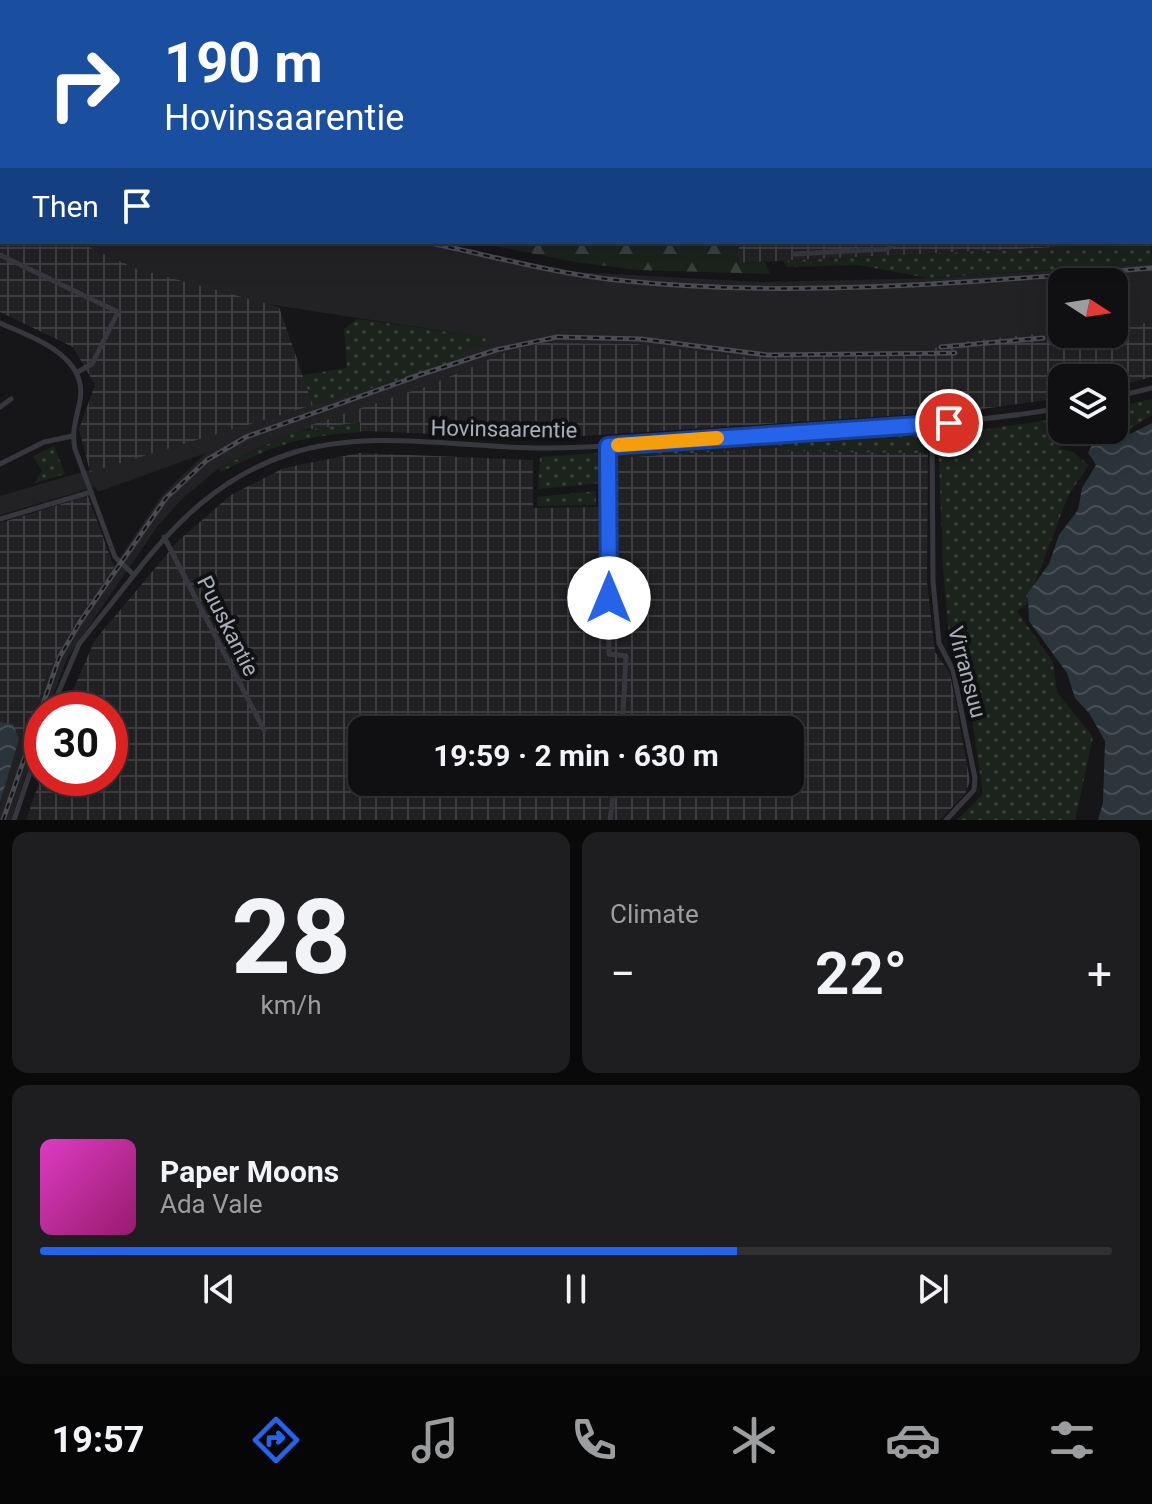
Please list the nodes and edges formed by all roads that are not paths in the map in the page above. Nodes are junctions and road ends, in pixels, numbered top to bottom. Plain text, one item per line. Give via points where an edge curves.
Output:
1 (893, 245) dead end
2 (794, 254) dead end
3 (0, 255) edge
4 (0, 323) edge
5 (76, 373) junction
6 (1152, 388) edge
7 (1128, 394) edge
8 (11, 399) dead end
9 (0, 407) edge
10 (1048, 410) edge
11 (932, 424) junction
12 (73, 436) junction
13 (608, 446) junction
14 (0, 464) edge
15 (91, 492) junction
16 (0, 519) edge
17 (164, 537) junction
18 (134, 575) junction
19 (59, 692) edge
20 (623, 716) edge
21 (264, 730) dead end
22 (24, 790) edge
23 (613, 796) edge
24 (14, 820) edge
25 (610, 820) edge
26 (946, 820) edge

1 - 2 street
3 - 5 street via 118,312 92,364
4 - 5 street via 58,352
5 - 12 street via 80,399
6 - 7 street
8 - 9 street
10 - 11 street, Hovinsaarentie
11 - 13 street, Hovinsaarentie
11 - 26 street, Virransuu via 933,582 939,643 953,670 975,778 974,790
12 - 14 street via 44,442
12 - 15 street
13 - 17 street, Hovinsaarentie via 363,441 320,446 274,460 225,484
13 - 20 street via 609,654 626,656
15 - 16 street
15 - 18 street via 115,557
17 - 18 street, Hovinsaarentie
17 - 21 street, Puuskantie
18 - 19 street, Hovinsaarentie via 79,644
22 - 24 street
23 - 25 street

